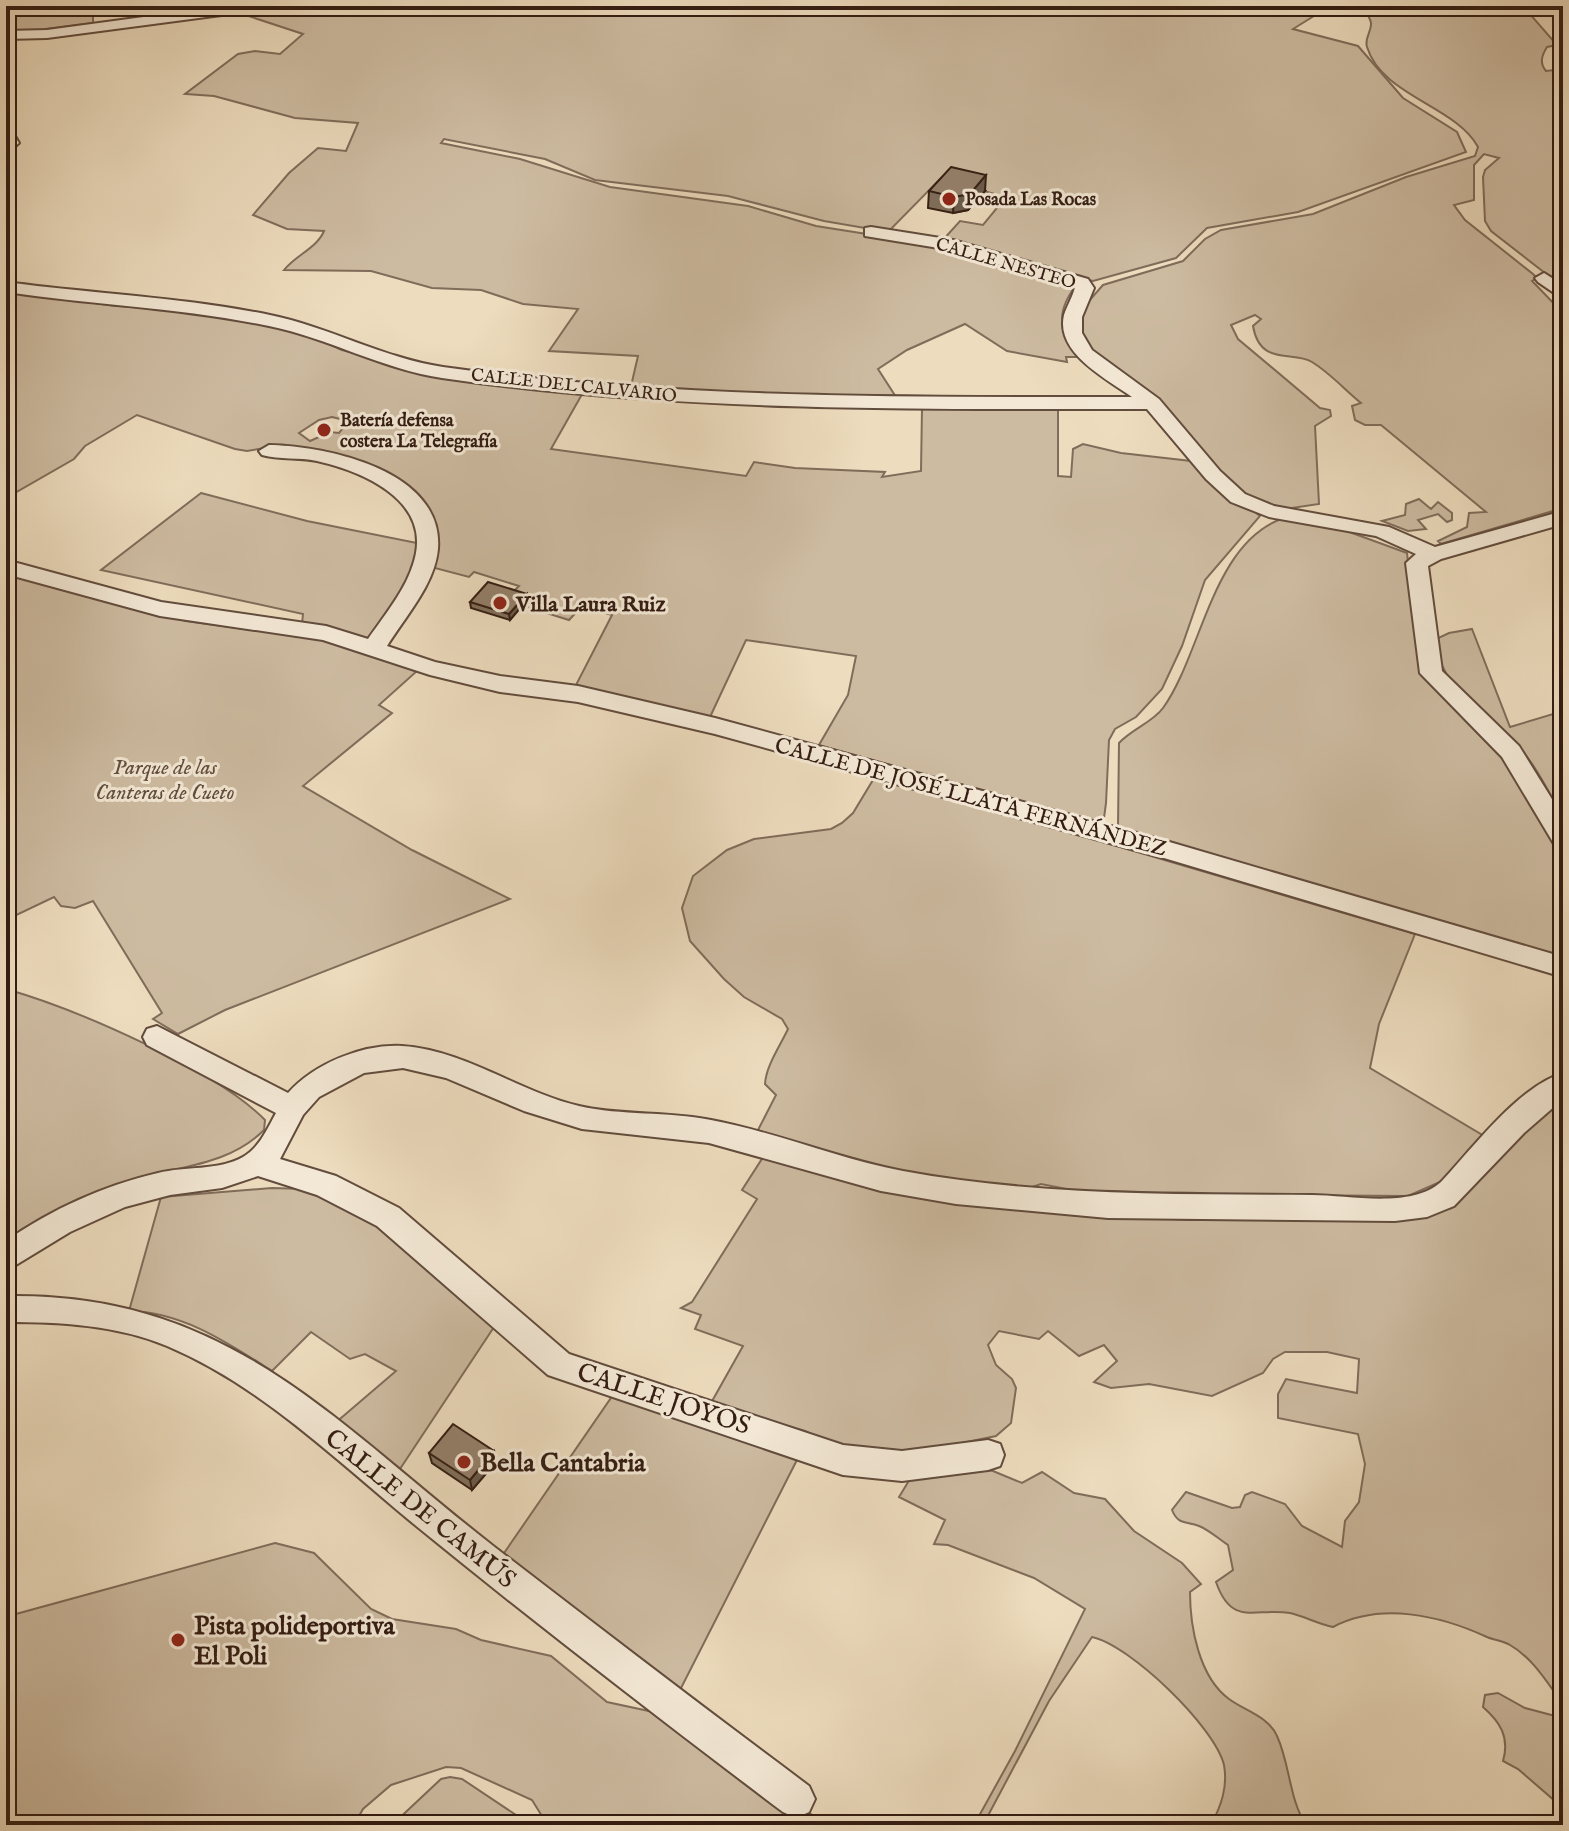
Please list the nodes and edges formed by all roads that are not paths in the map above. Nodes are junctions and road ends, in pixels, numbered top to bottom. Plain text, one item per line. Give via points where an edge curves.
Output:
1 (229, 10) dead end
2 (47, 34) junction
3 (6, 35) edge
4 (64, 37) dead end
5 (6, 134) edge
6 (6, 149) edge
7 (871, 232) dead end
8 (1544, 278) dead end
9 (6, 287) edge
10 (1563, 294) edge
11 (1152, 403) junction
12 (269, 451) dead end
13 (1563, 517) edge
14 (1433, 554) junction
15 (6, 567) edge
16 (374, 648) junction
17 (1563, 838) edge
18 (1563, 967) edge
19 (157, 1037) dead end
20 (1563, 1084) edge
21 (292, 1108) junction
22 (256, 1164) junction
23 (6, 1258) edge
24 (6, 1309) edge
25 (988, 1455) dead end
26 (796, 1799) dead end

1 - 2 street
2 - 3 street
2 - 4 street
5 - 6 street via 11,143
7 - 11 street, CALLE NESTEO via 953,245 1082,283 1073,333 1084,353
8 - 10 street
9 - 11 street, CALLE DEL CALVARIO via 268,320 440,372 718,399
11 - 14 street, CALLE NESTEO via 1238,498 1269,511 1382,531
12 - 16 street via 370,470 402,490 419,512 428,537 423,565
13 - 14 street
14 - 17 street via 1417,563 1431,673 1511,752
15 - 16 street, CALLE DE JOSÉ LLATA FERNÁNDEZ via 160,609 317,631
16 - 18 street, CALLE DE JOSÉ LLATA FERNÁNDEZ via 430,668 715,726 1166,850
19 - 21 street
20 - 21 street via 1438,1200 1380,1207 1109,1206 905,1184 706,1130 578,1117 446,1068 401,1057 350,1067
21 - 22 street via 274,1145
22 - 23 street via 102,1201 43,1231
22 - 25 street, CALLE JOYOS via 343,1191 388,1217 559,1365 843,1460 902,1466
24 - 26 street, CALLE DE CAMÚS via 124,1317 180,1337 264,1383 568,1627

